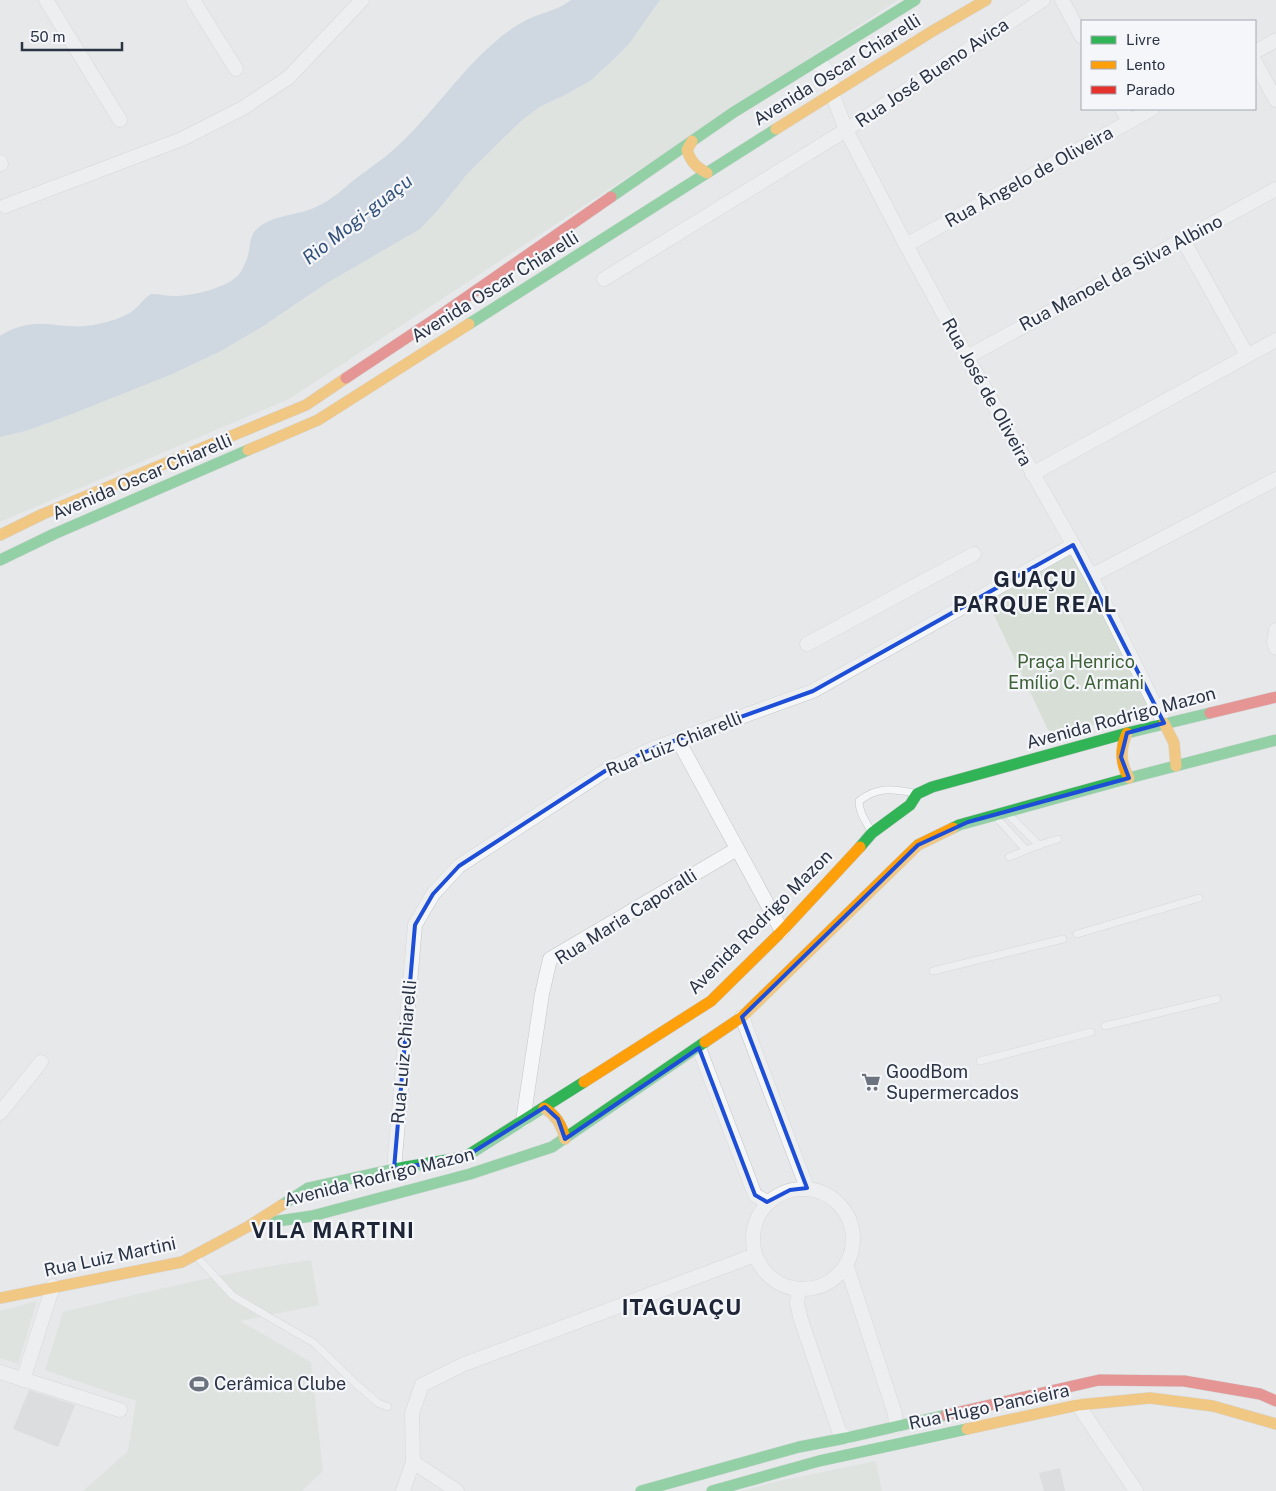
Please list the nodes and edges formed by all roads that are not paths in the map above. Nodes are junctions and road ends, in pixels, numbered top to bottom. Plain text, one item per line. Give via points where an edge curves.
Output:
1 (46, 0) edge
2 (193, 0) edge
3 (362, 0) edge
4 (915, 0) edge
5 (986, 0) edge
6 (1043, 0) edge
7 (1062, 0) edge
8 (1081, 35) edge
9 (1276, 40) edge
10 (1256, 51) edge
11 (815, 63) junction
12 (1256, 64) edge
13 (236, 69) dead end
14 (832, 93) junction
15 (1276, 100) edge
16 (1123, 110) edge
17 (1150, 110) edge
18 (120, 120) dead end
19 (1129, 121) junction
20 (846, 130) junction
21 (692, 141) junction
22 (707, 173) junction
23 (1276, 189) edge
24 (2, 207) edge
25 (1183, 240) junction
26 (906, 245) junction
27 (604, 279) dead end
28 (1276, 340) edge
29 (1247, 356) junction
30 (967, 357) junction
31 (1032, 474) junction
32 (1276, 479) edge
33 (0, 535) edge
34 (1073, 544) junction
35 (974, 554) dead end
36 (0, 560) edge
37 (1091, 576) junction
38 (1276, 630) edge
39 (807, 644) dead end
40 (1276, 648) edge
41 (1276, 697) edge
42 (1164, 723) junction
43 (1127, 733) junction
44 (678, 740) junction
45 (1276, 740) edge
46 (1176, 766) junction
47 (1128, 778) junction
48 (917, 794) junction
49 (1006, 812) junction
50 (994, 815) junction
51 (872, 833) junction
52 (1058, 839) dead end
53 (1039, 845) junction
54 (737, 850) junction
55 (1026, 850) junction
56 (1009, 857) dead end
57 (1199, 898) dead end
58 (782, 931) junction
59 (1077, 934) dead end
60 (1063, 939) dead end
61 (933, 971) dead end
62 (1217, 998) dead end
63 (742, 1017) junction
64 (1105, 1026) dead end
65 (1091, 1032) dead end
66 (699, 1048) junction
67 (980, 1061) dead end
68 (41, 1062) dead end
69 (2, 1106) edge
70 (544, 1108) junction
71 (524, 1126) junction
72 (566, 1139) junction
73 (394, 1169) junction
74 (807, 1188) junction
75 (767, 1202) junction
76 (249, 1226) junction
77 (195, 1254) junction
78 (755, 1255) junction
79 (846, 1264) junction
80 (53, 1286) junction
81 (800, 1289) junction
82 (0, 1298) edge
83 (0, 1372) edge
84 (23, 1380) junction
85 (1276, 1401) edge
86 (1078, 1405) junction
87 (388, 1407) dead end
88 (120, 1410) dead end
89 (1276, 1424) edge
90 (896, 1426) junction
91 (846, 1438) junction
92 (413, 1462) junction
93 (403, 1491) edge
94 (457, 1491) edge
95 (641, 1491) edge
96 (712, 1491) edge
97 (1136, 1491) edge

1 - 18 street
2 - 13 street
3 - 24 street via 289,77 243,108 182,139
4 - 11 street, Avenida Oscar Chiarelli
5 - 14 street, Avenida Oscar Chiarelli
6 - 20 street, Rua José Bueno Avica
7 - 8 street
9 - 10 street
11 - 14 street, Rua José de Oliveira via 823,66 829,74
11 - 21 street, Avenida Oscar Chiarelli
12 - 15 street
14 - 20 street, Rua José de Oliveira
14 - 22 street, Avenida Oscar Chiarelli
16 - 19 street
17 - 19 street, Rua Ângelo de Oliveira
19 - 26 street, Rua Ângelo de Oliveira
20 - 26 street, Rua José de Oliveira
20 - 27 street, Rua José Bueno Avica
21 - 22 street via 687,150 689,158 695,167
21 - 33 street, Avenida Oscar Chiarelli via 306,405
22 - 36 street, Avenida Oscar Chiarelli via 318,420
23 - 25 street, Rua Manoel da Silva Albino
25 - 29 street
25 - 30 street, Rua Manoel da Silva Albino
26 - 30 street, Rua José de Oliveira
28 - 29 street
29 - 31 street
30 - 31 street, Rua José de Oliveira
31 - 34 street, Rua José de Oliveira
32 - 37 street
34 - 37 street, Rua José de Oliveira
34 - 44 street, Rua Luiz Chiarelli via 812,690
35 - 39 street
37 - 42 street, Rua José de Oliveira
38 - 40 street
41 - 42 street, Avenida Rodrigo Mazon
42 - 43 street, Avenida Rodrigo Mazon
42 - 46 street via 1176,748
43 - 47 street via 1121,757
43 - 48 street, Avenida Rodrigo Mazon via 932,787
44 - 54 street
44 - 73 street, Rua Luiz Chiarelli via 604,771 459,866 433,894 415,925
45 - 46 street, Avenida Rodrigo Mazon
46 - 47 street, Avenida Rodrigo Mazon
47 - 49 street, Avenida Rodrigo Mazon
48 - 51 street, Avenida Rodrigo Mazon via 910,806
48 - 51 lane via 884,789 859,801 862,816
49 - 50 street, Avenida Rodrigo Mazon
49 - 53 lane
50 - 55 lane
50 - 63 street, Avenida Rodrigo Mazon via 959,825 918,845
51 - 58 street, Avenida Rodrigo Mazon
52 - 53 lane
53 - 55 lane
54 - 58 street
54 - 71 street, Rua Maria Caporalli via 550,959 542,994
55 - 56 lane
57 - 59 lane
58 - 70 street, Avenida Rodrigo Mazon via 711,1001
60 - 61 lane
62 - 64 lane
63 - 66 street, Avenida Rodrigo Mazon
63 - 74 street
65 - 67 lane
66 - 72 street, Avenida Rodrigo Mazon
66 - 75 street via 755,1194
68 - 69 street
70 - 71 street, Avenida Rodrigo Mazon
70 - 72 street via 558,1119
71 - 73 street, Avenida Rodrigo Mazon via 466,1157
72 - 76 street, Avenida Rodrigo Mazon via 552,1147 535,1149 470,1174 312,1216
73 - 76 street, Avenida Rodrigo Mazon via 308,1188
74 - 75 street via 790,1190
74 - 79 street via 823,1192 848,1215 853,1231 852,1248
75 - 78 street via 755,1223 752,1239
76 - 77 street, Rua Luiz Martini
77 - 80 street, Rua Luiz Martini via 182,1262
77 - 87 lane via 233,1296 314,1343 378,1403
78 - 81 street via 774,1280
78 - 92 street via 462,1365 422,1386 412,1413
79 - 81 street via 822,1285
79 - 90 street via 895,1414
80 - 82 street, Rua Luiz Martini
80 - 84 street
81 - 91 street via 797,1303 800,1320 839,1431
83 - 84 street
84 - 88 street
85 - 90 street, Rua Hugo Pancieira via 1260,1394 1184,1381 1099,1380
86 - 89 street, Rua Hugo Pancieira via 1150,1398 1213,1406
86 - 96 street, Rua Hugo Pancieira via 819,1461
86 - 97 street
90 - 91 street, Rua Hugo Pancieira
91 - 95 street, Rua Hugo Pancieira via 799,1446
92 - 93 street
92 - 94 street

